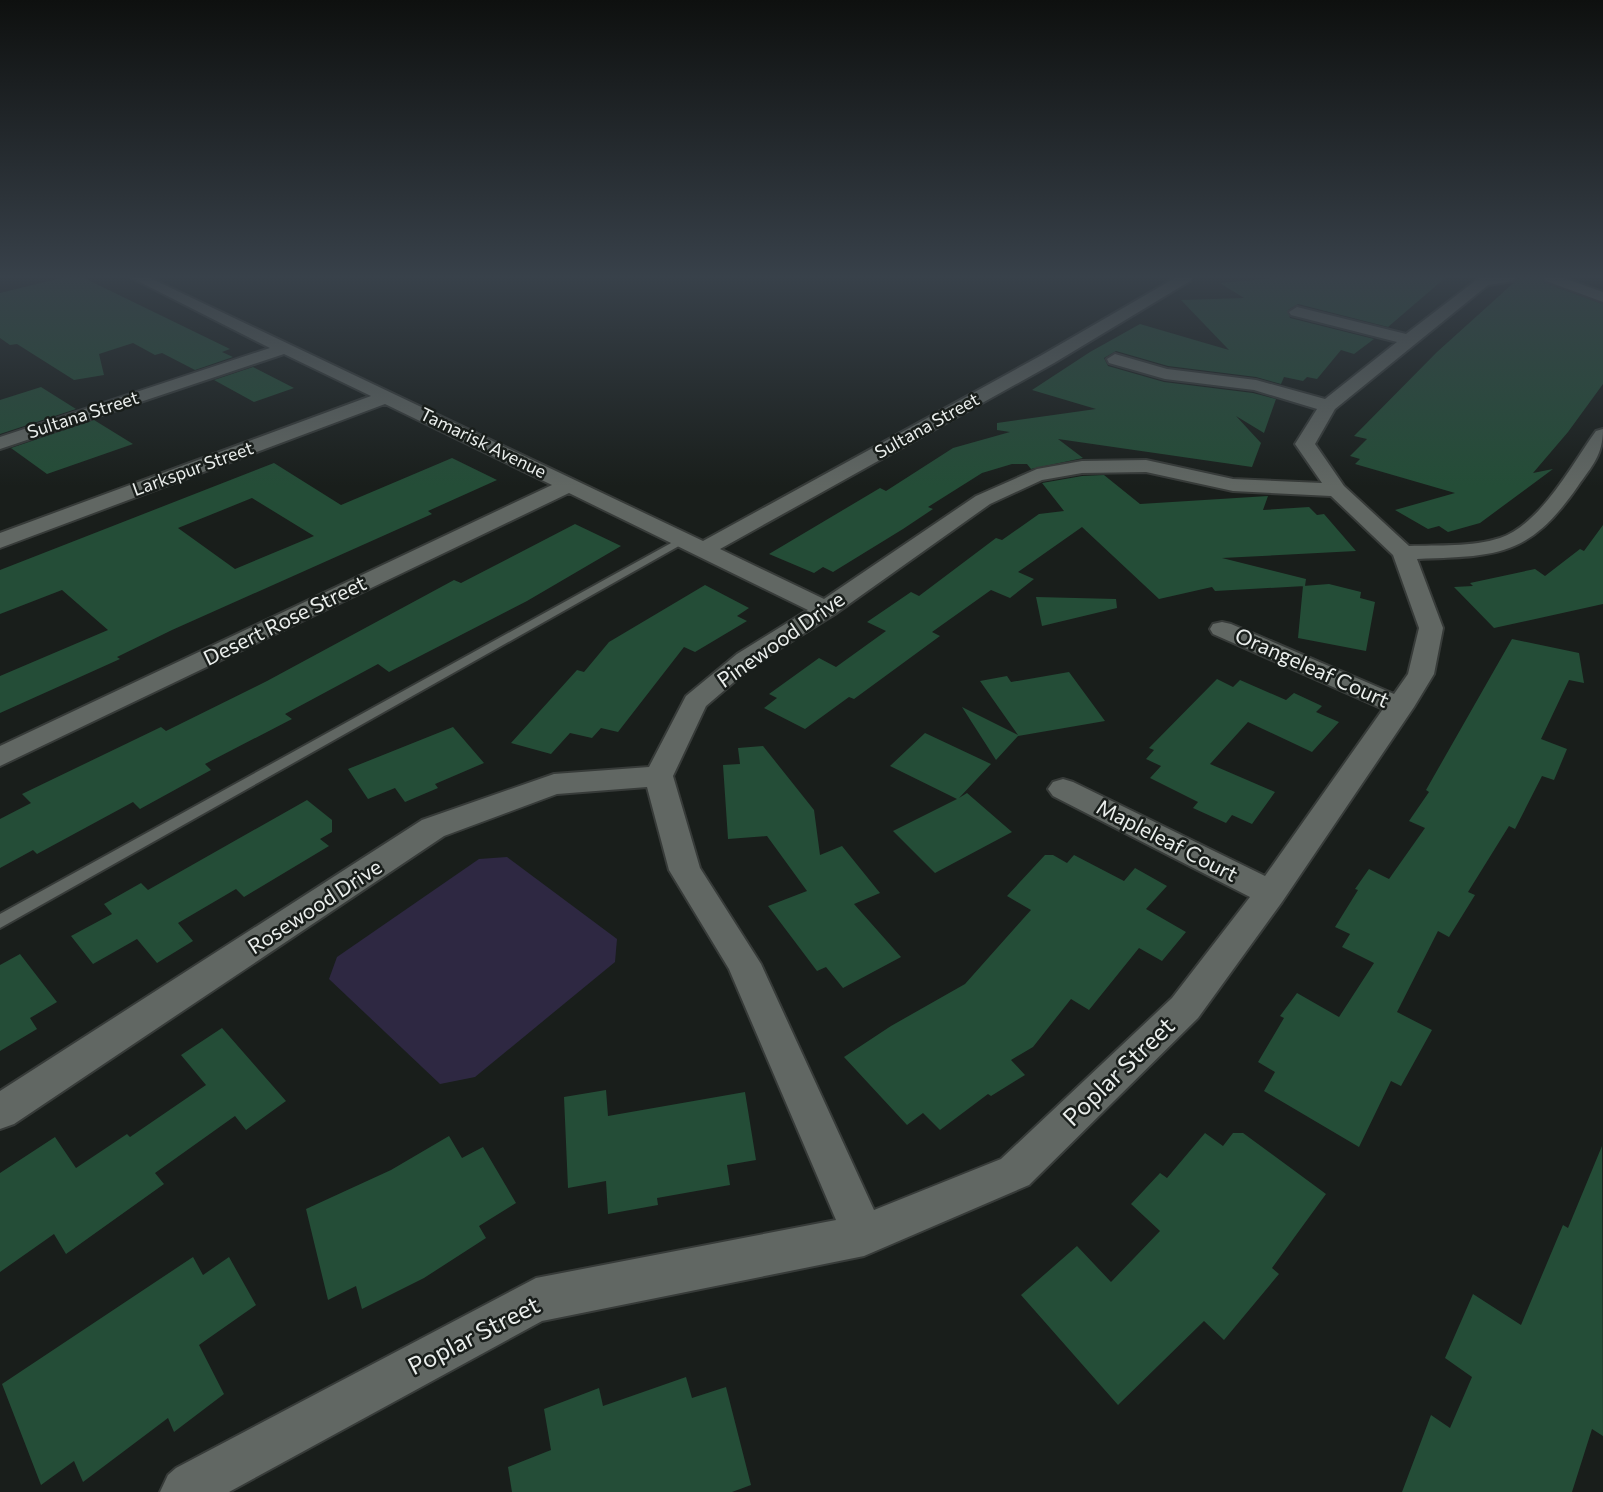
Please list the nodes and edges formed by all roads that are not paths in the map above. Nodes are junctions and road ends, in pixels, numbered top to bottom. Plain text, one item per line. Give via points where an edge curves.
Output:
1 (286, 348) joint
2 (1067, 348) edge
3 (1400, 348) edge
4 (1115, 359) dead end
5 (387, 397) junction
6 (1328, 406) junction
7 (1603, 435) edge
8 (0, 443) edge
9 (569, 485) junction
10 (1337, 490) junction
11 (682, 540) junction
12 (0, 541) edge
13 (703, 550) junction
14 (1404, 553) junction
15 (826, 609) junction
16 (1222, 629) dead end
17 (1401, 707) junction
18 (0, 757) edge
19 (659, 776) junction
20 (1063, 789) dead end
21 (1270, 893) junction
22 (0, 922) edge
23 (0, 1112) edge
24 (864, 1235) junction
25 (185, 1492) edge

1 - 5 street, Tamarisk Avenue
1 - 8 street, Sultana Street
2 - 13 street, Sultana Street
3 - 6 street, Poplar Street
4 - 6 street via 1165,374 1256,385
5 - 9 street, Tamarisk Avenue
5 - 12 street, Larkspur Street
6 - 10 street, Poplar Street via 1306,444
7 - 14 street via 1543,517 1516,540 1462,550
9 - 11 street, Tamarisk Avenue
9 - 18 street, Desert Rose Street
10 - 14 street, Poplar Street
10 - 15 street, Pinewood Drive via 1233,485 1146,466 1082,467 1037,475 983,500
11 - 13 street, Tamarisk Avenue
11 - 22 lane
13 - 15 street, Tamarisk Avenue
14 - 17 street, Poplar Street via 1431,628 1421,674
15 - 19 street, Pinewood Drive via 746,659 695,702
16 - 17 street, Orangeleaf Court
17 - 21 street, Poplar Street
19 - 23 street, Rosewood Drive via 554,784 433,828
19 - 24 street via 685,870 744,964
20 - 21 street, Mapleleaf Court
21 - 24 street, Poplar Street via 1185,1008 1015,1172
24 - 25 street, Poplar Street via 536,1300

